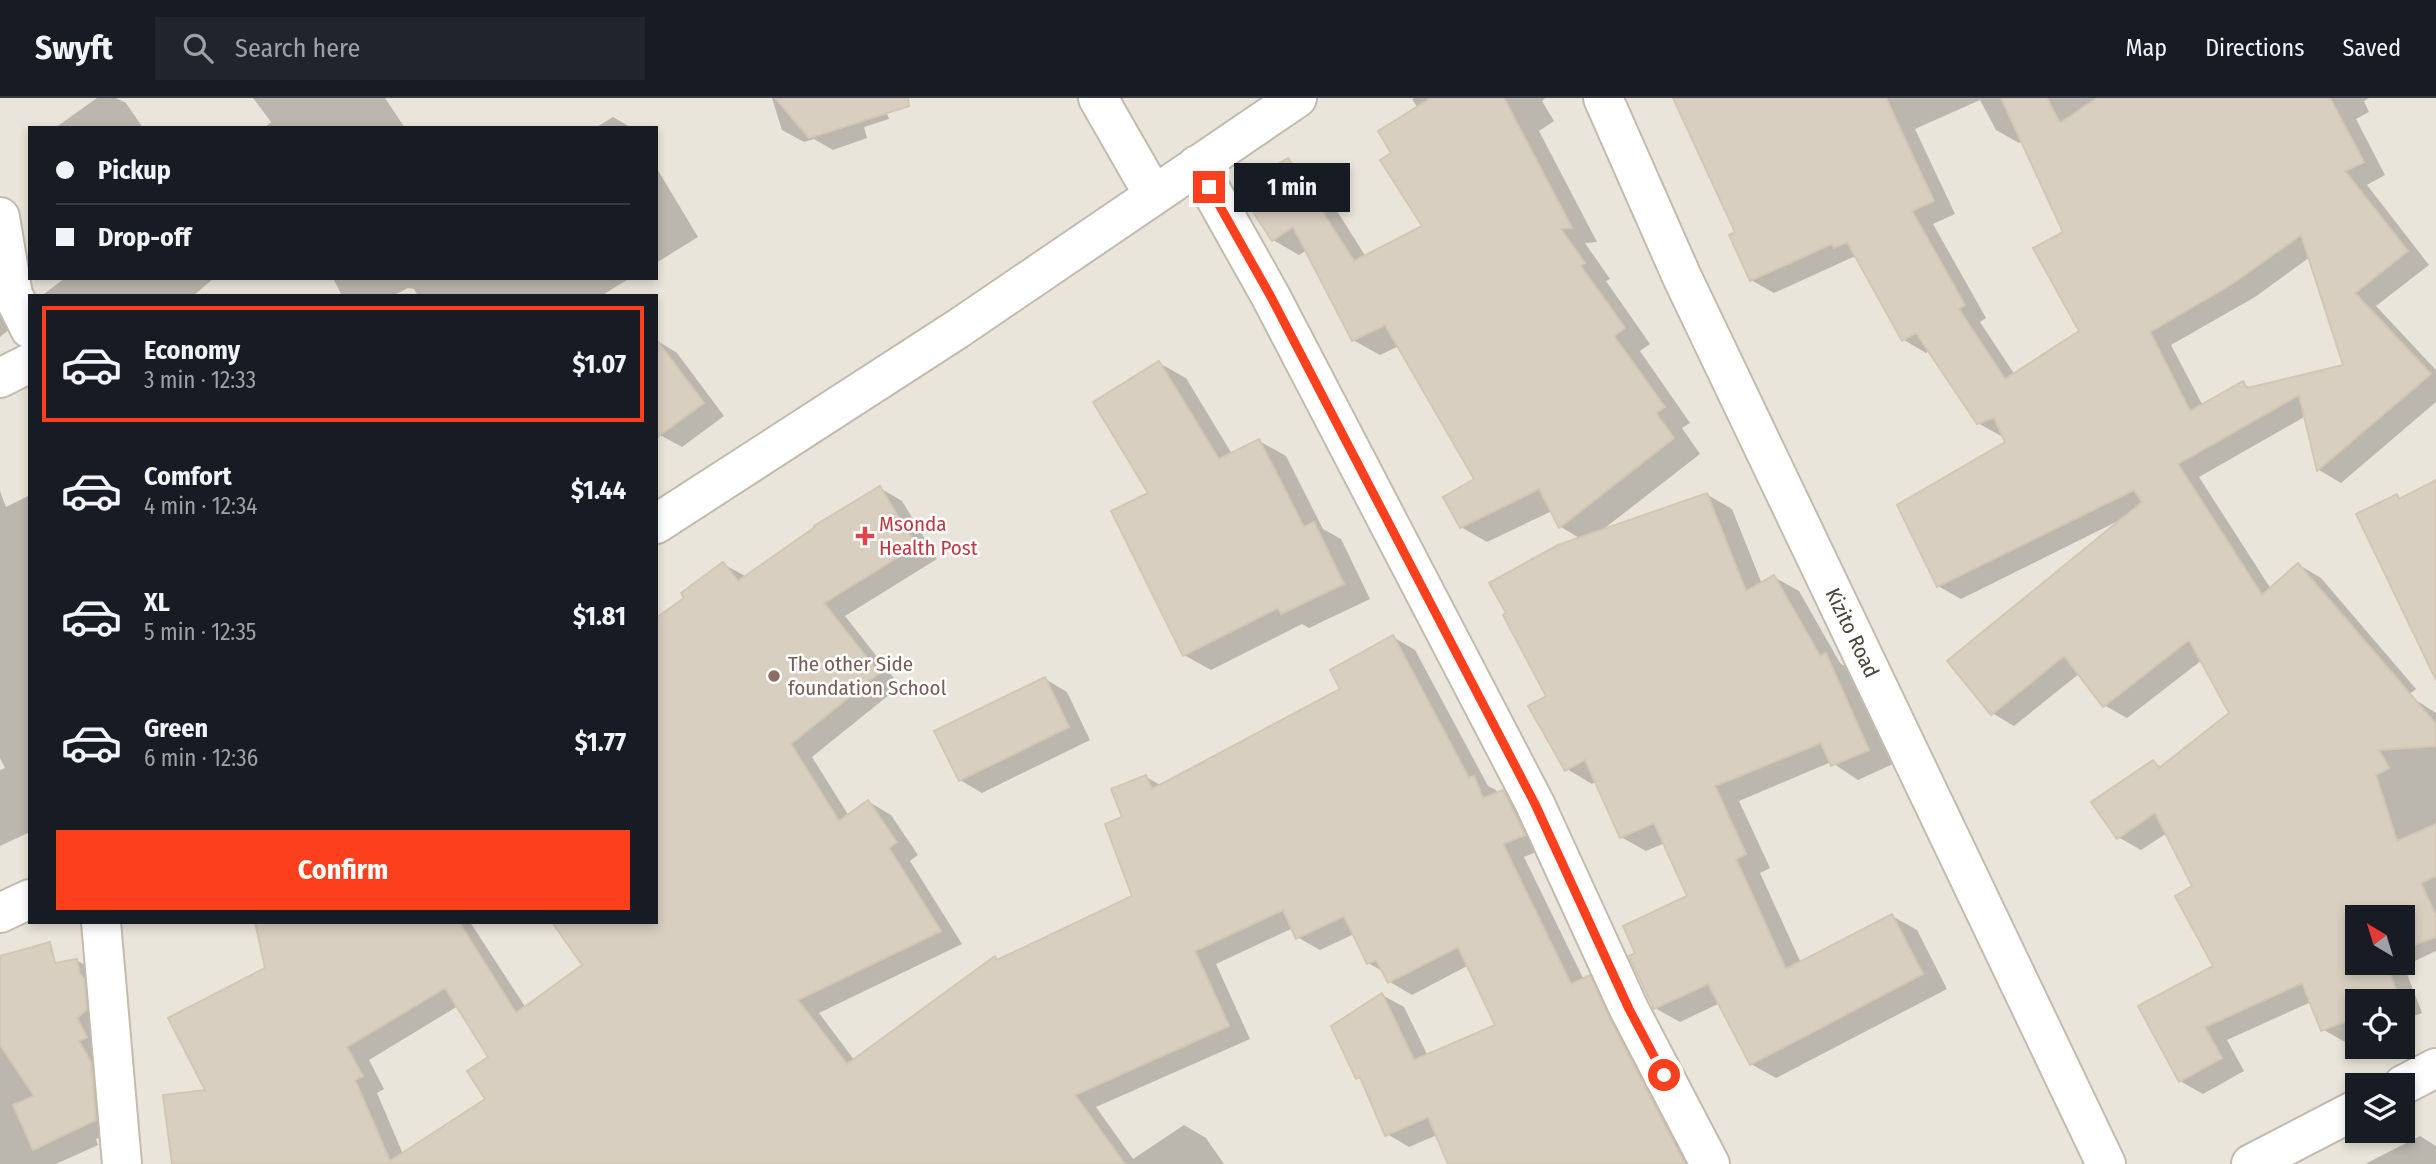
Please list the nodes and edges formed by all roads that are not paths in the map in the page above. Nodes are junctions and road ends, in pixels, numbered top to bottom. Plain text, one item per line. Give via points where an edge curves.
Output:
1 (1098, 98) edge
2 (1297, 98) edge
3 (1603, 98) edge
4 (1197, 165) junction
5 (1153, 194) junction
6 (0, 217) edge
7 (28, 325) edge
8 (28, 364) edge
9 (0, 378) edge
10 (658, 523) edge
11 (28, 900) edge
12 (0, 913) edge
13 (101, 924) edge
14 (2436, 1068) edge
15 (2415, 1079) edge
16 (2345, 1115) edge
17 (122, 1164) edge
18 (1710, 1164) edge
19 (2106, 1164) edge
20 (2250, 1164) edge

1 - 5 street
2 - 4 street
3 - 19 street, Kizito Road via 1682,278
4 - 5 street
4 - 18 street via 1271,297 1535,804 1629,1009
5 - 10 street via 959,328
6 - 7 street via 13,295
8 - 9 street
11 - 12 street
13 - 17 street
14 - 15 street
16 - 20 street

